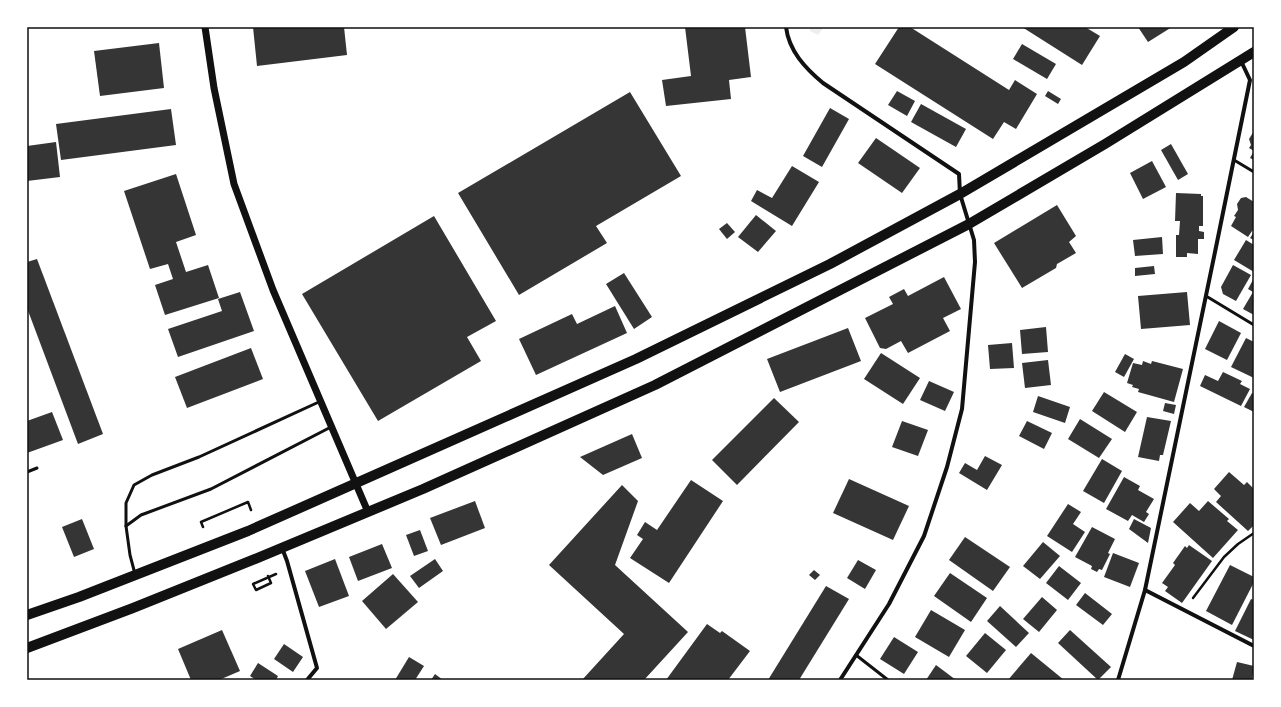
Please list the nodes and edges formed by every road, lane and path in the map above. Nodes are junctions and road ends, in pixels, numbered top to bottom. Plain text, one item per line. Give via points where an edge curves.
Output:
1 (205, 27) edge
2 (786, 27) edge
3 (1234, 27) edge
4 (1254, 52) edge
5 (1241, 61) junction
6 (1234, 160) junction
7 (1254, 172) edge
8 (960, 194) junction
9 (969, 224) junction
10 (1206, 296) junction
11 (1254, 324) edge
12 (321, 401) junction
13 (332, 427) junction
14 (37, 468) dead end
15 (27, 472) edge
16 (356, 483) junction
17 (248, 502) dead end
18 (368, 512) junction
19 (126, 526) junction
20 (203, 527) dead end
21 (1254, 533) edge
22 (282, 548) junction
23 (278, 574) dead end
24 (135, 575) junction
25 (268, 576) dead end
26 (1145, 590) junction
27 (1184, 611) junction
28 (27, 615) edge
29 (1254, 646) edge
30 (27, 648) edge
31 (856, 655) junction
32 (307, 680) edge
33 (840, 680) edge
34 (888, 680) edge
35 (1118, 680) edge

1 - 12 street via 214,88 234,184 273,290
2 - 8 street via 791,45 807,69 829,87 959,174
3 - 8 main road via 1184,62
4 - 5 main road
5 - 6 street via 1250,80
5 - 9 main road
6 - 7 lane
6 - 10 street
8 - 9 street
8 - 16 main road via 830,264 636,359
9 - 18 main road via 655,385
9 - 31 street via 974,240 975,262 962,409 947,467 924,536 889,604
10 - 11 lane
10 - 26 street
12 - 13 street
12 - 19 lane via 134,485 126,503
13 - 16 street
13 - 19 lane via 211,489 141,515
14 - 15 lane
16 - 18 street
16 - 24 main road via 248,531
17 - 20 path via 201,522
18 - 22 main road
19 - 24 lane
21 - 27 path via 1224,558
22 - 30 main road
22 - 32 street via 317,668
23 - 25 path via 272,576 266,579 253,584 256,590 271,583
24 - 28 main road
26 - 27 street
26 - 35 street
27 - 29 street
31 - 33 street
31 - 34 lane

